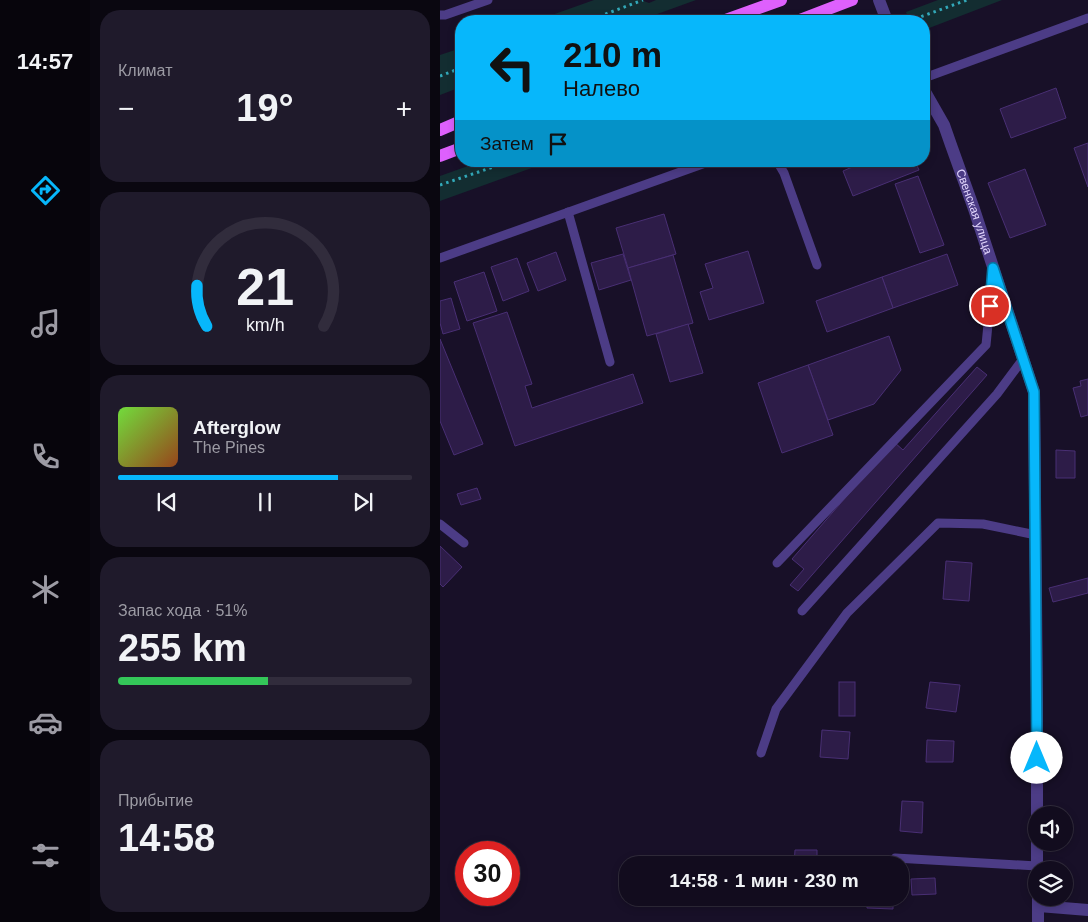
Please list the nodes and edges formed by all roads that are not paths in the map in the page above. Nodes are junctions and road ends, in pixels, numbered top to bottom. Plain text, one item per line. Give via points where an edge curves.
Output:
1 (488, 0) edge
2 (781, 0) edge
3 (852, 0) edge
4 (879, 0) edge
5 (440, 15) edge
6 (739, 15) edge
7 (813, 15) edge
8 (885, 15) edge
9 (1088, 18) edge
10 (930, 76) edge
11 (930, 100) edge
12 (455, 124) edge
13 (440, 130) edge
14 (455, 150) edge
15 (440, 156) edge
16 (694, 167) edge
17 (780, 167) edge
18 (568, 212) junction
19 (440, 258) edge
20 (817, 265) dead end
21 (993, 268) junction
22 (1023, 360) junction
23 (610, 362) dead end
24 (440, 524) edge
25 (1036, 535) junction
26 (464, 543) dead end
27 (777, 563) dead end
28 (802, 611) dead end
29 (761, 753) dead end
30 (1037, 806) edge
31 (909, 859) edge
32 (1028, 867) edge
33 (1038, 906) edge
34 (1063, 906) edge
35 (1088, 910) edge
36 (1038, 922) edge

1 - 5 lane
2 - 6 main road
3 - 7 main road
4 - 8 street
9 - 10 lane
11 - 21 street, Свенская улица via 944,125
12 - 13 main road
14 - 15 main road
16 - 18 lane
17 - 20 lane
18 - 19 lane
18 - 23 lane
21 - 22 street, Свенская улица
21 - 27 lane via 986,345
22 - 25 street, Свенская улица via 1034,392
22 - 28 lane via 997,394
24 - 26 lane
25 - 29 lane via 983,524 938,524 847,613 776,709
25 - 30 street, Свенская улица
31 - 32 lane
33 - 36 street
34 - 35 street

